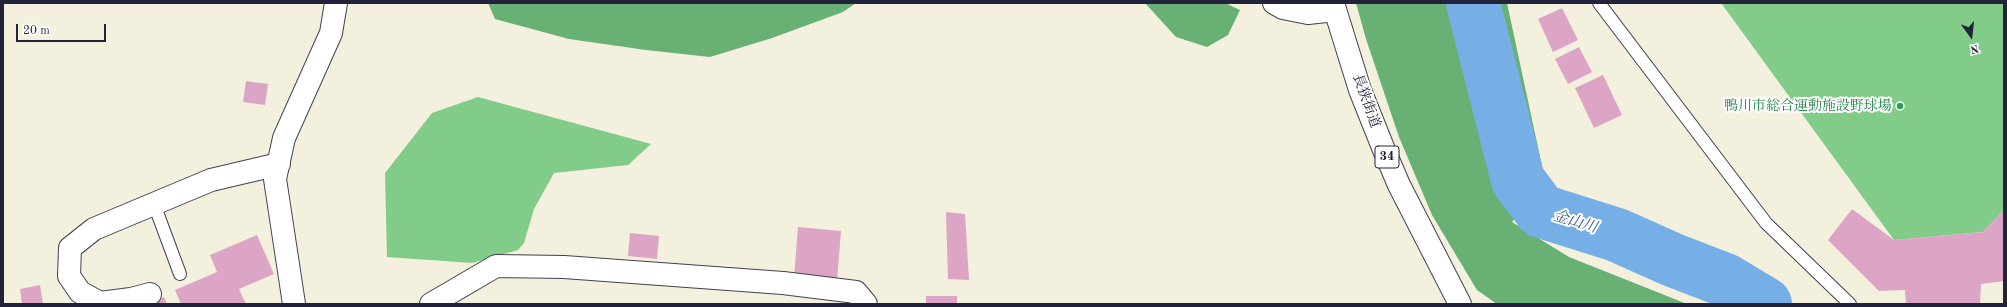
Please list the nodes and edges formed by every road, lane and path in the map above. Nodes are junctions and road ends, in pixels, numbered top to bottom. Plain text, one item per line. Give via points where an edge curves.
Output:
1 (336, 3) edge
2 (1274, 3) edge
3 (1599, 3) edge
4 (1334, 6) edge
5 (279, 164) junction
6 (154, 204) junction
7 (180, 274) dead end
8 (150, 294) dead end
9 (294, 304) edge
10 (430, 304) edge
11 (866, 304) edge
12 (1460, 304) edge
13 (1850, 304) edge

1 - 5 street via 331,33 284,138
2 - 4 street via 1283,8 1308,13
3 - 13 lane via 1766,223
4 - 12 street, 長狭街道 / 34 via 1360,90 1384,150 1399,185
5 - 6 street via 211,180
5 - 9 street via 275,179
6 - 7 lane
6 - 8 street via 94,229 70,248 69,276 80,292 100,303
10 - 11 street via 496,266 571,268 783,283 856,292

